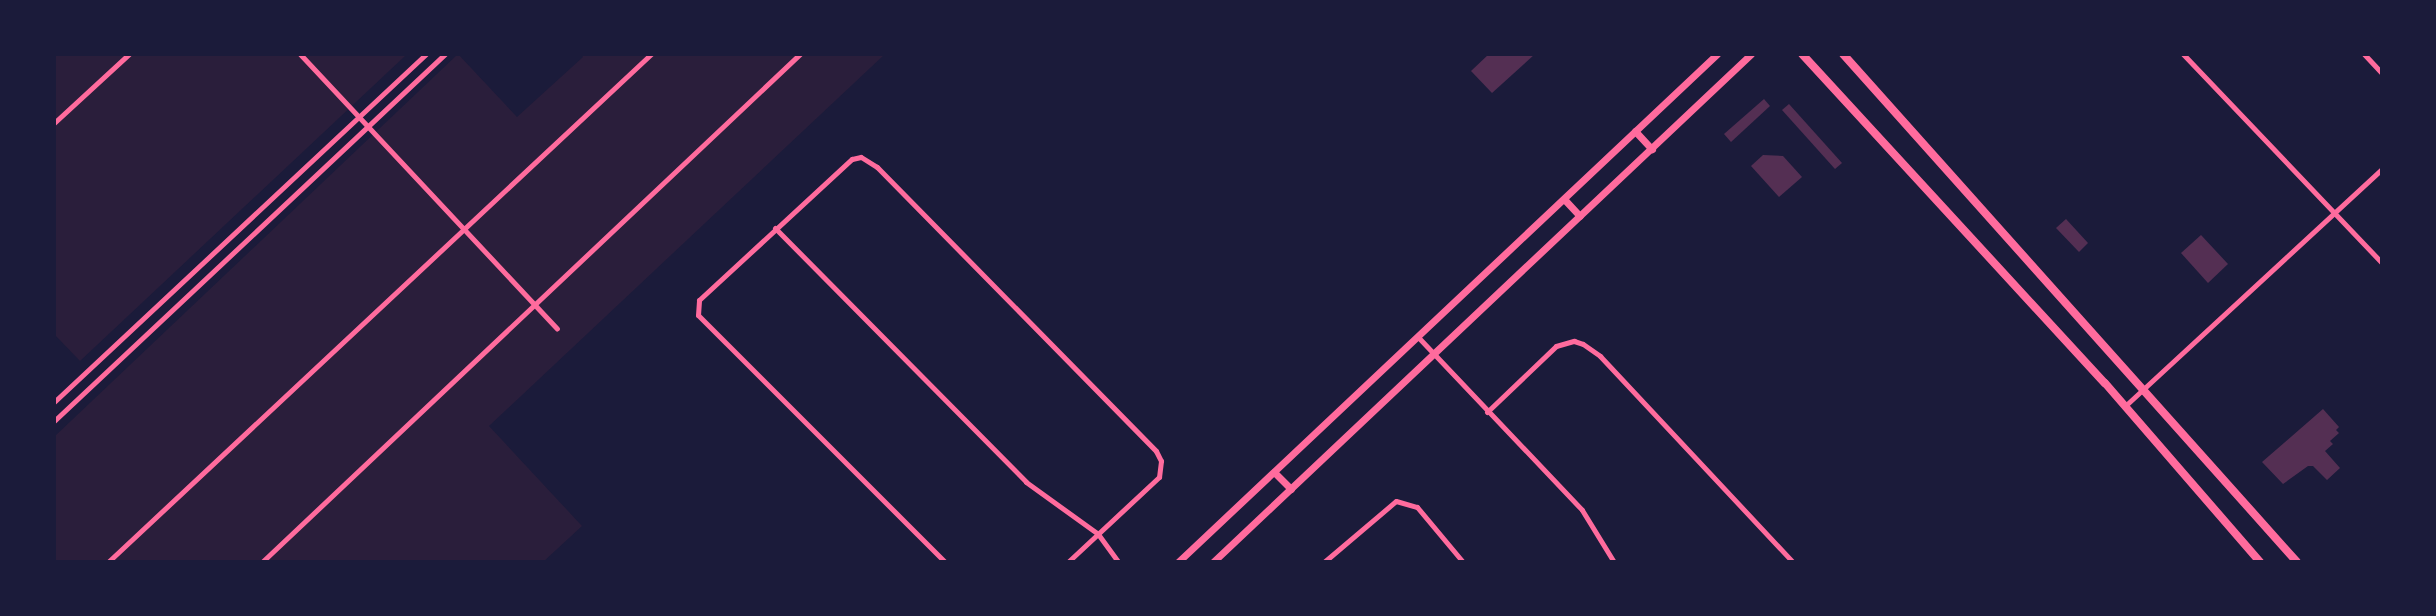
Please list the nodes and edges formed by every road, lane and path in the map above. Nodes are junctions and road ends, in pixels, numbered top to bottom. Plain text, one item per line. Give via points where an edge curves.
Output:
1 (129, 54) edge
2 (300, 54) edge
3 (426, 54) edge
4 (445, 54) edge
5 (651, 54) edge
6 (800, 54) edge
7 (1717, 54) edge
8 (1751, 54) edge
9 (1802, 54) edge
10 (1843, 54) edge
11 (2183, 54) edge
12 (2364, 54) edge
13 (2382, 73) edge
14 (359, 117) junction
15 (54, 123) edge
16 (369, 125) junction
17 (1635, 131) junction
18 (1652, 149) junction
19 (2382, 169) edge
20 (1564, 199) junction
21 (2334, 212) junction
22 (1580, 216) junction
23 (775, 228) junction
24 (463, 231) junction
25 (2382, 263) edge
26 (535, 305) junction
27 (557, 329) dead end
28 (1418, 337) junction
29 (1435, 354) junction
30 (2143, 391) junction
31 (54, 402) edge
32 (2125, 407) junction
33 (1487, 412) junction
34 (54, 421) edge
35 (1274, 472) junction
36 (1291, 489) junction
37 (1098, 534) junction
38 (2294, 559) edge
39 (108, 562) edge
40 (262, 562) edge
41 (945, 562) edge
42 (1068, 562) edge
43 (1118, 562) edge
44 (1178, 562) edge
45 (1213, 562) edge
46 (1324, 562) edge
47 (1463, 562) edge
48 (1614, 562) edge
49 (1793, 562) edge
50 (2260, 562) edge
51 (2282, 562) edge

1 - 15 street
2 - 14 street
3 - 14 street
4 - 16 street
5 - 24 street
6 - 26 street
7 - 17 main road
8 - 18 main road
9 - 32 main road
10 - 30 main road
11 - 21 street
12 - 13 street
14 - 16 street
14 - 31 street
16 - 24 street
16 - 34 street
17 - 18 main road
17 - 20 main road
18 - 22 main road
19 - 21 street
20 - 22 main road
20 - 28 main road
21 - 25 street
21 - 30 street
22 - 29 main road
23 - 37 street via 1026,482
23 - 37 street via 843,166 861,157 877,167 1156,451 1159,477
23 - 41 street via 700,298 698,315
24 - 26 street
24 - 39 street
26 - 27 street
26 - 40 street
28 - 29 street
28 - 35 main road
29 - 33 street
29 - 36 main road
30 - 32 street
30 - 38 main road
32 - 50 main road
33 - 48 street via 1582,510
33 - 49 street via 1556,346 1583,344
35 - 36 main road
35 - 44 main road
36 - 45 main road
37 - 42 street
37 - 43 street
38 - 51 street
46 - 47 street via 1396,501 1410,503

